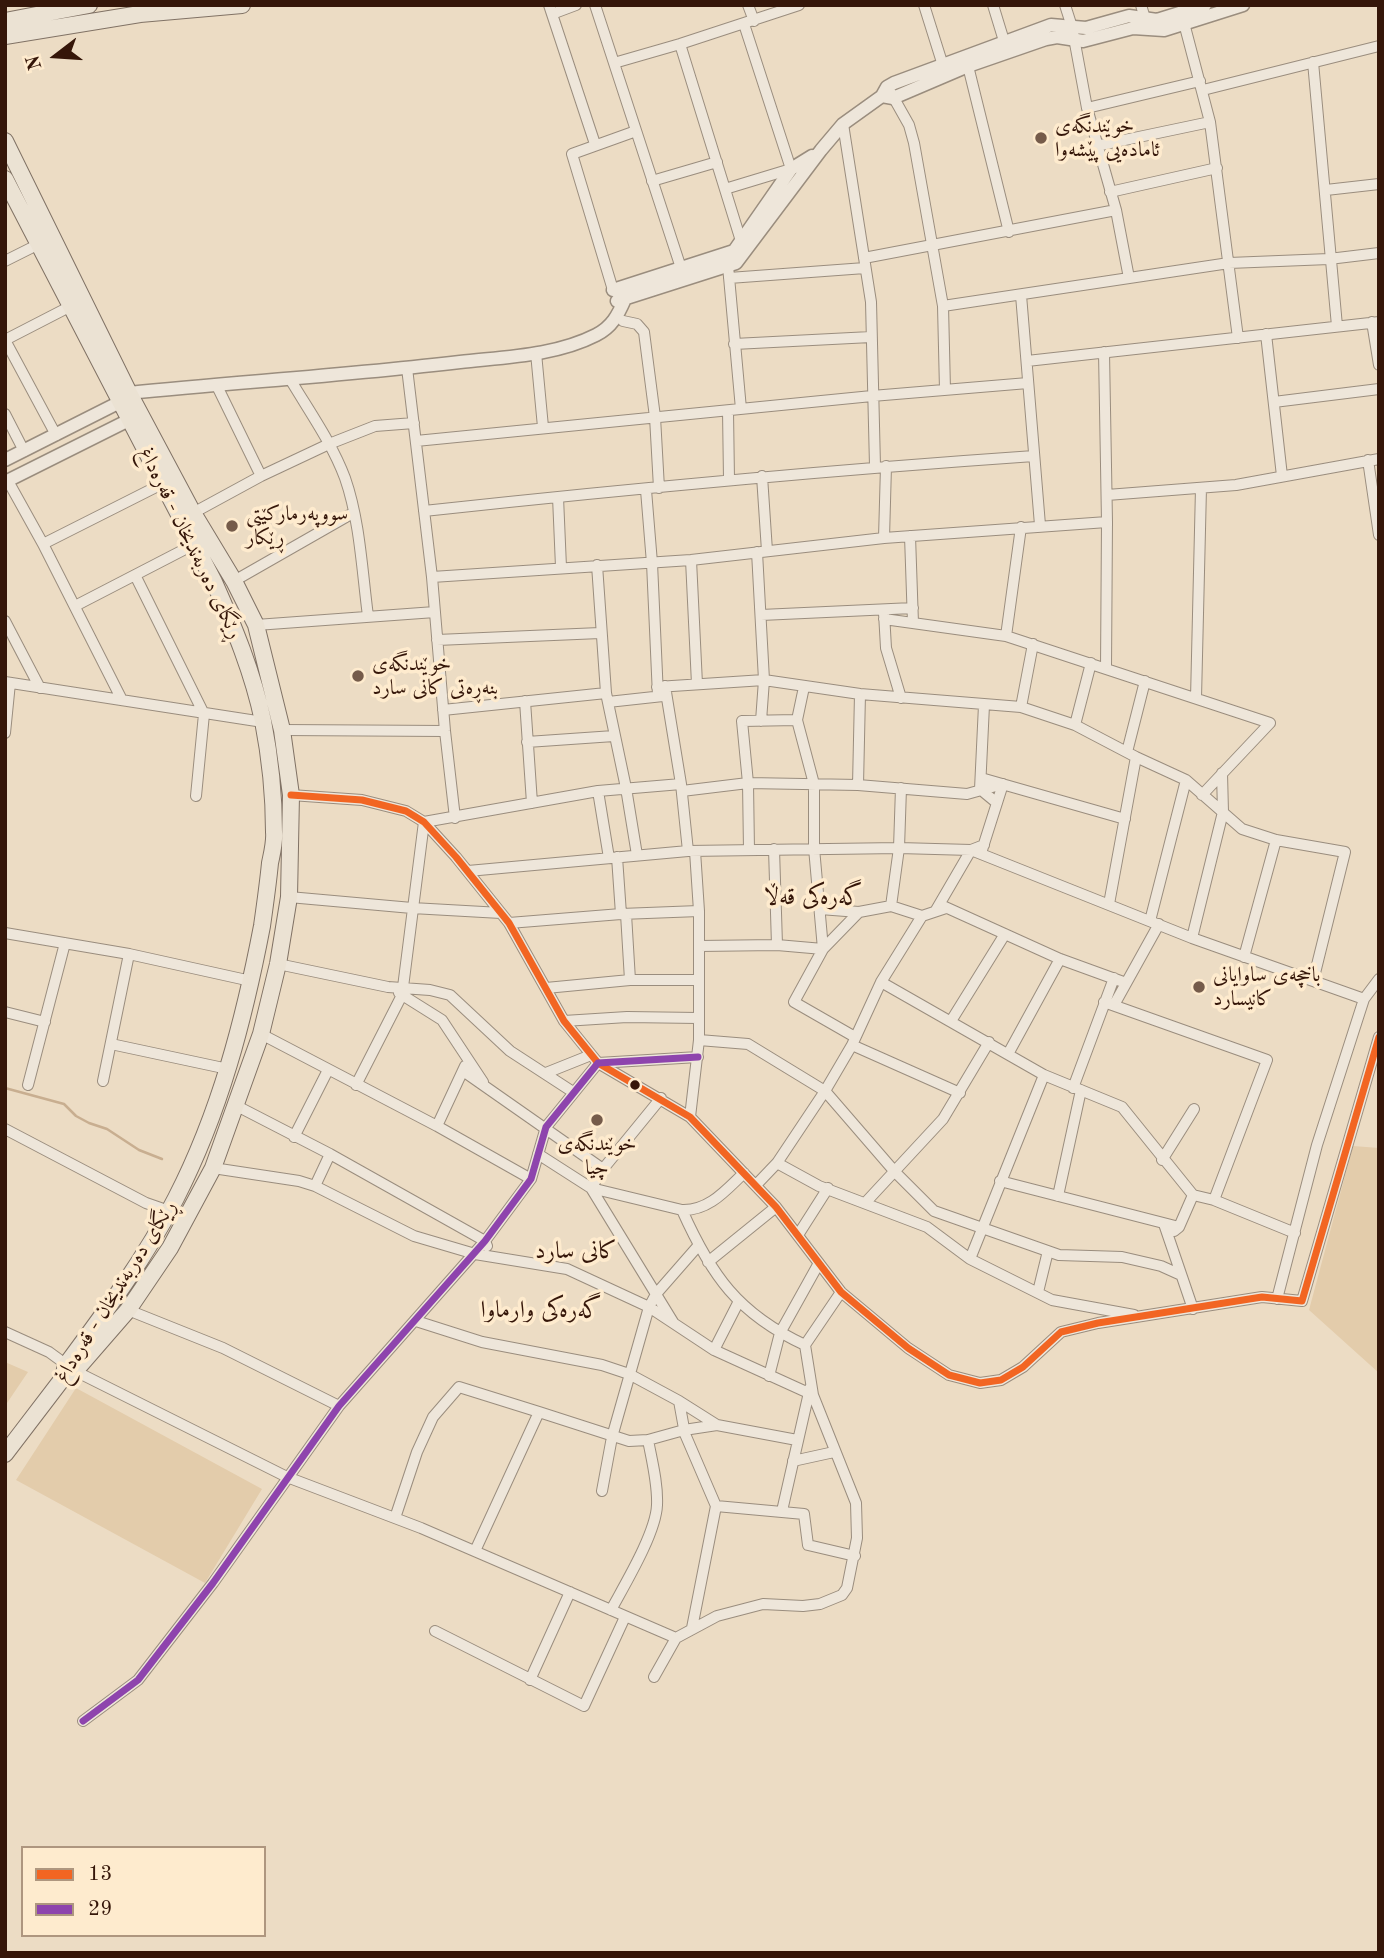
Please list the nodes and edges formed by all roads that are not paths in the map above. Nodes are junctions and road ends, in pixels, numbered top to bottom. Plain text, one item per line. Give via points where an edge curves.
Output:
1 (89, 5) edge
2 (242, 5) edge
3 (576, 5) edge
4 (595, 5) edge
5 (748, 5) edge
6 (799, 5) edge
7 (924, 5) edge
8 (993, 5) edge
9 (1065, 5) edge
10 (1141, 5) edge
11 (1205, 5) edge
12 (1243, 5) edge
13 (551, 10) edge
14 (5, 21) edge
15 (749, 23) junction
16 (1184, 23) junction
17 (1147, 24) junction
18 (1072, 27) junction
19 (5, 36) edge
20 (1004, 41) junction
21 (1075, 41) junction
22 (680, 44) junction
23 (1378, 49) edge
24 (1313, 62) junction
25 (614, 63) junction
26 (968, 66) junction
27 (945, 70) junction
28 (1202, 86) junction
29 (887, 94) junction
30 (1087, 108) junction
31 (1210, 122) junction
32 (843, 124) junction
33 (636, 131) junction
34 (5, 141) edge
35 (595, 144) junction
36 (1096, 146) junction
37 (821, 150) junction
38 (717, 162) junction
39 (1217, 168) junction
40 (791, 169) junction
41 (5, 179) edge
42 (652, 181) junction
43 (796, 183) junction
44 (1379, 184) edge
45 (725, 189) junction
46 (1326, 190) junction
47 (1110, 192) junction
48 (1116, 210) junction
49 (1009, 232) junction
50 (39, 244) junction
51 (743, 246) junction
52 (932, 246) junction
53 (1379, 253) edge
54 (1329, 259) junction
55 (5, 261) edge
56 (864, 263) junction
57 (1229, 263) junction
58 (681, 268) junction
59 (728, 272) junction
60 (1129, 278) junction
61 (1021, 295) junction
62 (620, 305) junction
63 (71, 306) junction
64 (943, 306) junction
65 (1376, 322) edge
66 (1336, 326) junction
67 (606, 330) junction
68 (1266, 334) junction
69 (871, 337) junction
70 (1238, 338) junction
71 (5, 340) edge
72 (734, 344) junction
73 (1104, 352) junction
74 (536, 353) junction
75 (1027, 361) junction
76 (1379, 365) edge
77 (407, 369) junction
78 (290, 379) junction
79 (1028, 383) junction
80 (216, 384) junction
81 (1379, 389) edge
82 (944, 390) junction
83 (872, 396) junction
84 (125, 398) junction
85 (1274, 402) junction
86 (741, 410) junction
87 (728, 411) junction
88 (5, 414) edge
89 (655, 417) junction
90 (129, 420) junction
91 (414, 423) junction
92 (543, 427) junction
93 (55, 435) junction
94 (416, 441) junction
95 (329, 444) junction
96 (24, 451) junction
97 (1034, 456) junction
98 (5, 460) edge
99 (1373, 460) edge
100 (886, 466) junction
101 (875, 467) junction
102 (261, 476) junction
103 (762, 476) junction
104 (1282, 476) junction
105 (729, 479) junction
106 (7, 482) edge
107 (162, 484) junction
108 (659, 488) junction
109 (1201, 488) junction
110 (646, 490) junction
111 (1107, 495) junction
112 (558, 497) junction
113 (424, 511) junction
114 (194, 513) junction
115 (353, 513) junction
116 (1107, 522) junction
117 (1040, 525) junction
118 (1021, 527) junction
119 (1379, 535) edge
120 (910, 536) junction
121 (884, 538) junction
122 (43, 544) junction
123 (193, 545) junction
124 (762, 551) junction
125 (691, 560) junction
126 (652, 563) junction
127 (597, 565) junction
128 (562, 567) junction
129 (135, 575) junction
130 (232, 578) junction
131 (432, 578) junction
132 (214, 582) junction
133 (75, 606) junction
134 (913, 608) junction
135 (435, 612) junction
136 (761, 615) junction
137 (368, 616) junction
138 (884, 619) junction
139 (896, 620) junction
140 (5, 621) edge
141 (913, 622) junction
142 (256, 625) junction
143 (600, 633) junction
144 (1006, 636) junction
145 (437, 640) junction
146 (1033, 644) junction
147 (1091, 663) junction
148 (1107, 668) junction
149 (764, 680) junction
150 (1145, 681) junction
151 (8, 683) edge
152 (697, 684) junction
153 (804, 687) junction
154 (40, 688) junction
155 (664, 690) junction
156 (860, 694) junction
157 (607, 697) junction
158 (901, 698) junction
159 (1196, 698) junction
160 (122, 700) junction
161 (525, 701) junction
162 (984, 705) junction
163 (1021, 707) junction
164 (443, 710) junction
165 (204, 714) junction
166 (761, 720) junction
167 (797, 720) junction
168 (263, 722) junction
169 (1075, 725) junction
170 (282, 730) junction
171 (445, 730) junction
172 (5, 733) edge
173 (614, 736) junction
174 (527, 742) junction
175 (1132, 755) junction
176 (1222, 774) junction
177 (981, 778) junction
178 (1186, 780) junction
179 (748, 783) junction
180 (1003, 784) junction
181 (814, 785) junction
182 (858, 785) junction
183 (626, 788) junction
184 (682, 788) junction
185 (901, 788) junction
186 (980, 789) junction
187 (598, 791) junction
188 (291, 795) junction
189 (1202, 795) junction
190 (196, 796) dead end
191 (532, 803) junction
192 (997, 803) junction
193 (1223, 812) junction
194 (456, 818) junction
195 (1125, 819) junction
196 (425, 822) junction
197 (1276, 841) junction
198 (814, 848) junction
199 (899, 848) junction
200 (774, 849) junction
201 (979, 849) junction
202 (749, 850) junction
203 (691, 851) junction
204 (636, 855) junction
205 (613, 858) junction
206 (468, 872) junction
207 (289, 897) junction
208 (1109, 904) junction
209 (891, 906) junction
210 (412, 908) junction
211 (940, 908) junction
212 (820, 909) junction
213 (698, 911) junction
214 (859, 912) junction
215 (501, 913) junction
216 (623, 914) junction
217 (922, 916) junction
218 (509, 923) junction
219 (1154, 923) junction
220 (5, 933) edge
221 (1005, 934) junction
222 (1192, 938) junction
223 (65, 943) junction
224 (777, 945) junction
225 (699, 946) junction
226 (823, 949) junction
227 (129, 954) junction
228 (1244, 957) junction
229 (1060, 959) junction
230 (278, 964) junction
231 (1114, 978) junction
232 (1379, 979) edge
233 (630, 980) junction
234 (699, 980) junction
235 (251, 981) junction
236 (1313, 981) junction
237 (881, 982) junction
238 (1126, 983) junction
239 (546, 988) junction
240 (403, 991) junction
241 (1364, 999) junction
242 (1109, 1003) junction
243 (5, 1012) edge
244 (698, 1018) junction
245 (45, 1021) junction
246 (564, 1021) junction
247 (951, 1021) junction
248 (261, 1034) junction
249 (1379, 1037) edge
250 (699, 1040) junction
251 (853, 1041) junction
252 (989, 1042) junction
253 (111, 1044) junction
254 (1007, 1054) junction
255 (698, 1057) junction
256 (595, 1059) junction
257 (468, 1060) junction
258 (250, 1065) junction
259 (228, 1069) junction
260 (328, 1070) junction
261 (463, 1071) junction
262 (546, 1073) junction
263 (1044, 1075) junction
264 (103, 1081) dead end
265 (28, 1085) dead end
266 (356, 1085) junction
267 (487, 1088) junction
268 (1077, 1089) junction
269 (825, 1091) junction
270 (573, 1092) junction
271 (960, 1093) junction
272 (238, 1098) junction
273 (661, 1098) junction
274 (1194, 1110) dead end
275 (690, 1117) junction
276 (437, 1126) junction
277 (546, 1127) junction
278 (5, 1129) edge
279 (294, 1137) junction
280 (330, 1154) junction
281 (538, 1154) junction
282 (1162, 1160) junction
283 (778, 1163) junction
284 (213, 1168) junction
285 (603, 1169) junction
286 (895, 1172) junction
287 (744, 1173) junction
288 (531, 1179) junction
289 (1000, 1181) junction
290 (756, 1185) junction
291 (315, 1186) junction
292 (591, 1188) junction
293 (828, 1188) junction
294 (1193, 1195) junction
295 (1058, 1196) junction
296 (1214, 1200) junction
297 (866, 1202) junction
298 (776, 1208) junction
299 (682, 1210) junction
300 (169, 1211) junction
301 (934, 1211) junction
302 (1164, 1224) junction
303 (927, 1227) junction
304 (981, 1227) junction
305 (1179, 1227) junction
306 (1295, 1233) junction
307 (798, 1235) junction
308 (1168, 1235) junction
309 (485, 1241) junction
310 (698, 1246) junction
311 (1048, 1251) junction
312 (475, 1254) junction
313 (491, 1256) junction
314 (970, 1259) junction
315 (708, 1262) junction
316 (818, 1263) junction
317 (1181, 1275) junction
318 (841, 1292) junction
319 (1038, 1292) junction
320 (656, 1294) junction
321 (1277, 1299) junction
322 (739, 1301) junction
323 (649, 1307) junction
324 (1193, 1309) junction
325 (128, 1310) junction
326 (1144, 1316) junction
327 (416, 1321) junction
328 (674, 1324) junction
329 (5, 1332) edge
330 (780, 1334) junction
331 (805, 1345) junction
332 (714, 1350) junction
333 (68, 1371) junction
334 (629, 1374) junction
335 (769, 1376) junction
336 (811, 1391) junction
337 (679, 1401) junction
338 (340, 1406) junction
339 (539, 1412) junction
340 (717, 1425) junction
341 (684, 1430) junction
342 (612, 1437) junction
343 (648, 1440) junction
344 (797, 1440) junction
345 (834, 1452) junction
346 (5, 1454) edge
347 (793, 1461) junction
348 (287, 1477) junction
349 (602, 1491) dead end
350 (716, 1506) junction
351 (782, 1510) junction
352 (395, 1518) junction
353 (475, 1551) junction
354 (855, 1556) junction
355 (570, 1592) junction
356 (611, 1610) junction
357 (625, 1617) junction
358 (692, 1628) junction
359 (435, 1631) dead end
360 (676, 1638) junction
361 (654, 1677) dead end
362 (530, 1680) junction
363 (83, 1721) dead end

1 - 14 main road
2 - 19 main road via 140,14
3 - 13 street
4 - 25 street
5 - 15 street
6 - 15 street
7 - 27 street
8 - 20 street
9 - 18 street
10 - 17 street
11 - 17 street
12 - 16 street
13 - 35 street
15 - 22 street
15 - 40 street
16 - 17 street via 1164,30
16 - 28 street
17 - 18 street via 1129,16 1091,27
17 - 21 street
18 - 20 street via 1051,25
18 - 21 street
20 - 27 street
21 - 26 street via 1054,37
21 - 30 street
22 - 25 street
22 - 38 street
23 - 24 street
24 - 28 street
24 - 46 street
25 - 33 street
26 - 27 street
26 - 49 street
27 - 29 street
28 - 30 street
28 - 31 street
29 - 32 street
29 - 52 street via 912,134
30 - 36 street
31 - 36 street
31 - 39 street
32 - 37 street
32 - 56 street
33 - 35 street
33 - 42 street
34 - 84 main road
35 - 62 street via 572,154
36 - 47 street
37 - 40 street
37 - 43 street
38 - 42 street
38 - 45 street
39 - 47 street
39 - 57 street
40 - 43 street
40 - 45 street
40 - 51 street
41 - 50 main road, ڕێگای دەربەندیخان - قەرەداغ
42 - 58 street
43 - 51 street
44 - 46 street
45 - 51 street
46 - 54 street
47 - 48 street
48 - 49 street
48 - 60 street
49 - 52 street
50 - 55 street
50 - 63 main road, ڕێگای دەربەندیخان - قەرەداغ
51 - 58 street
51 - 59 street
52 - 56 street
52 - 64 street
53 - 54 street
54 - 57 street
54 - 66 street
56 - 59 street
56 - 69 street
57 - 60 street
57 - 70 street
58 - 62 street
59 - 62 street
59 - 72 street
60 - 61 street
61 - 64 street
61 - 75 street
62 - 67 street
62 - 67 street
62 - 89 street via 644,332
63 - 71 street
63 - 84 main road, ڕێگای دەربەندیخان - قەرەداغ
64 - 82 street
65 - 66 street
65 - 76 street
66 - 68 street
67 - 74 street
68 - 70 street
68 - 85 street
69 - 72 street
69 - 83 street
70 - 73 street
71 - 93 street
72 - 86 street
73 - 75 street
73 - 111 street
74 - 77 street
74 - 92 street
75 - 79 street
77 - 78 street
77 - 91 street
78 - 80 street
78 - 95 street
79 - 82 street
79 - 97 street
80 - 84 street
80 - 102 street
81 - 85 street
82 - 83 street
83 - 86 street
83 - 101 street
84 - 90 main road, ڕێگای دەربەندیخان - قەرەداغ
84 - 93 street
84 - 114 main road
85 - 104 street
86 - 87 street
87 - 89 street
87 - 105 street
88 - 96 street
89 - 92 street
89 - 108 street
90 - 106 street
90 - 107 main road, ڕێگای دەربەندیخان - قەرەداغ
91 - 94 street
91 - 95 street via 375,426
92 - 94 street
93 - 96 street
94 - 113 street
95 - 102 street
95 - 115 street via 346,481
96 - 98 street
97 - 100 street
97 - 117 street
99 - 104 street
99 - 119 street
100 - 101 street
100 - 121 street
101 - 103 street
102 - 114 street
103 - 105 street
103 - 124 street
104 - 109 street
105 - 108 street
106 - 122 street
107 - 122 street
107 - 123 main road, ڕێگای دەربەندیخان - قەرەداغ
108 - 110 street
109 - 111 street
109 - 159 street
110 - 112 street
110 - 126 street
111 - 116 street
112 - 113 street
112 - 128 street
113 - 131 street
114 - 130 main road
115 - 130 street
115 - 137 street
116 - 117 street
116 - 148 street
117 - 118 street
118 - 120 street
118 - 144 street
120 - 121 street
120 - 134 street
121 - 124 street
122 - 133 street
123 - 129 street
123 - 132 main road, ڕێگای دەربەندیخان - قەرەداغ
124 - 125 street
124 - 136 street
125 - 126 street
125 - 152 street
126 - 127 street
126 - 155 street
127 - 128 street
127 - 143 street
128 - 131 street
129 - 133 street
129 - 165 street
130 - 132 main road
130 - 142 main road
131 - 135 street
132 - 168 main road, ڕێگای دەربەندیخان - قەرەداغ via 237,634
133 - 160 street
134 - 138 street
134 - 139 street
134 - 141 street
135 - 137 street
135 - 145 street
136 - 138 street
136 - 149 street
137 - 142 street
138 - 139 street
138 - 158 street via 886,648
139 - 141 street
140 - 154 street
141 - 144 street
142 - 170 main road
143 - 145 street
143 - 157 street
144 - 146 street
145 - 164 street
146 - 147 street
146 - 163 street
147 - 148 street
147 - 169 street
148 - 150 street
149 - 152 street
149 - 153 street
149 - 166 street
150 - 159 street
150 - 175 street
151 - 154 street
151 - 172 street
152 - 155 street
153 - 156 street
153 - 167 street
154 - 160 street
155 - 157 street
155 - 184 street
156 - 158 street
156 - 182 street
157 - 161 street
157 - 173 street
158 - 162 street
159 - 176 street via 1270,723
160 - 165 street
161 - 164 street
161 - 174 street
162 - 163 street
162 - 177 street
163 - 169 street
164 - 171 street
165 - 168 street
165 - 190 street
166 - 167 street
166 - 179 street via 742,721
167 - 181 street
168 - 235 main road, ڕێگای دەربەندیخان - قەرەداغ via 275,835
169 - 175 street
170 - 171 street
170 - 188 main road
171 - 194 street
173 - 174 street
173 - 183 street
174 - 191 street
175 - 178 street
175 - 195 street
176 - 189 street
176 - 193 street
177 - 180 street
177 - 186 street
178 - 189 street
178 - 219 street
179 - 181 street
179 - 184 street
179 - 202 street
180 - 186 street
180 - 192 street
180 - 195 street
181 - 182 street
181 - 198 street
182 - 185 street
183 - 184 street
183 - 187 street
183 - 204 street
184 - 203 street
185 - 186 street via 967,794
185 - 199 street
186 - 192 street
187 - 191 street
187 - 205 street
188 - 196 street via 362,800 405,811
188 - 207 main road
189 - 193 street
191 - 194 street
192 - 201 street
193 - 197 street via 1242,829
193 - 222 street
194 - 196 street
195 - 208 street
196 - 206 street
196 - 210 street
197 - 228 street
197 - 236 street via 1345,852
198 - 199 street
198 - 200 street
198 - 212 street
199 - 201 street
199 - 209 street
200 - 202 street
200 - 224 street
201 - 208 street
201 - 211 street
202 - 203 street
203 - 204 street
203 - 213 street
204 - 205 street
205 - 206 street
205 - 216 street
206 - 215 street
207 - 210 street
207 - 230 main road
208 - 219 street
209 - 214 street
209 - 217 street
210 - 215 street
210 - 240 street
211 - 217 street
211 - 221 street
212 - 214 street
212 - 226 street
213 - 216 street
213 - 225 street
214 - 226 street
215 - 218 street
216 - 218 street
216 - 233 street
217 - 237 street
218 - 239 street
219 - 222 street
219 - 238 street
220 - 223 street
221 - 229 street
221 - 247 street
222 - 228 street
223 - 227 street
223 - 245 street
224 - 225 street
224 - 226 street
225 - 234 street
226 - 251 street via 794,1002
227 - 235 street
227 - 253 street
228 - 236 street
229 - 231 street
229 - 254 street
230 - 240 street
230 - 248 main road
231 - 238 street
231 - 242 street
232 - 241 street
233 - 234 street
233 - 239 street
234 - 244 street
235 - 259 main road, ڕێگای دەربەندیخان - قەرەداغ
236 - 241 street
237 - 247 street
237 - 251 street
238 - 242 street
239 - 246 street
240 - 257 street via 439,1017
240 - 262 street via 437,991 456,999 510,1051
240 - 266 street
241 - 306 street via 1317,1145
242 - 268 street
242 - 296 street via 1267,1060
243 - 245 street
244 - 246 street
244 - 250 street
245 - 265 street
246 - 256 street
247 - 252 street
248 - 258 main road
248 - 260 street
249 - 321 street via 1302,1301
250 - 255 street
250 - 269 street via 748,1044
251 - 269 street
251 - 271 street
252 - 254 street
252 - 271 street
253 - 259 street
253 - 264 street
254 - 263 street
255 - 256 street
255 - 275 street
256 - 262 street
256 - 270 street
256 - 273 street
257 - 261 street
257 - 267 street
258 - 259 main road
258 - 272 main road
259 - 272 main road
259 - 300 main road, ڕێگای دەربەندیخان - قەرەداغ via 198,1151
260 - 266 street
260 - 279 street
261 - 267 street
261 - 276 street
262 - 270 street
263 - 268 street
263 - 289 street
266 - 276 street
267 - 277 street
268 - 282 street via 1122,1107
268 - 295 street
269 - 283 street
269 - 286 street
270 - 277 street
271 - 286 street
272 - 279 street
272 - 284 main road
273 - 275 street
273 - 285 street
274 - 282 street
275 - 287 street
276 - 288 street
277 - 281 street
277 - 285 street
278 - 300 street
279 - 280 street
280 - 291 street
280 - 309 street
281 - 288 street
281 - 292 street
282 - 294 street
283 - 290 street
283 - 293 street
284 - 291 street
284 - 325 main road via 170,1248
285 - 292 street
286 - 297 street
286 - 301 street
287 - 290 street
287 - 299 street via 711,1202
288 - 309 street
289 - 295 street
289 - 304 street
290 - 298 street
291 - 312 street via 414,1236
292 - 299 street
292 - 320 street
293 - 297 street
293 - 307 street
294 - 296 street
294 - 305 street
295 - 302 street
296 - 306 street
297 - 303 street
298 - 307 street
298 - 315 street
299 - 310 street
300 - 333 main road, ڕێگای دەربەندیخان - قەرەداغ
301 - 303 street
301 - 304 street
302 - 305 street
302 - 308 street
303 - 314 street
304 - 311 street
304 - 314 street
305 - 308 street
306 - 321 street
307 - 316 street
308 - 317 street
309 - 312 street
309 - 313 street
310 - 315 street
310 - 320 street
311 - 317 street via 1122,1257
311 - 319 street
312 - 313 street
312 - 327 street
313 - 323 street via 567,1269
314 - 319 street
315 - 322 street
316 - 318 street
316 - 330 street
317 - 324 street
318 - 326 street via 937,1368 980,1383 1012,1375 1061,1332
318 - 331 street
319 - 326 street via 1052,1300
320 - 323 street
320 - 328 street
321 - 324 street via 1262,1297
322 - 330 street
322 - 332 street
323 - 328 street
323 - 334 street
324 - 326 street
325 - 333 main road
325 - 338 street via 223,1348
327 - 334 street via 482,1342
327 - 338 street
328 - 332 street
329 - 333 street via 49,1352
330 - 331 street
330 - 335 street
331 - 336 street
332 - 335 street
333 - 346 main road, ڕێگای دەربەندیخان - قەرەداغ
333 - 348 street
334 - 337 street
334 - 342 street
335 - 336 street
336 - 344 street
336 - 345 street
337 - 340 street
337 - 341 street
338 - 348 street
339 - 342 street
339 - 352 street via 459,1387 433,1417
339 - 353 street
340 - 341 street
340 - 344 street
341 - 343 street
341 - 350 street
342 - 343 street
342 - 349 street
343 - 356 street via 657,1512
344 - 347 street
345 - 347 street
345 - 354 street via 856,1503
347 - 351 street
348 - 352 street
348 - 363 street via 138,1680
350 - 351 street
350 - 358 street
351 - 354 street via 804,1514 808,1545
352 - 353 street
353 - 355 street
354 - 358 street via 848,1588 834,1600 741,1608
355 - 356 street
355 - 362 street
356 - 357 street
357 - 360 street
357 - 362 street via 584,1706
358 - 360 street
359 - 362 street
360 - 361 street

